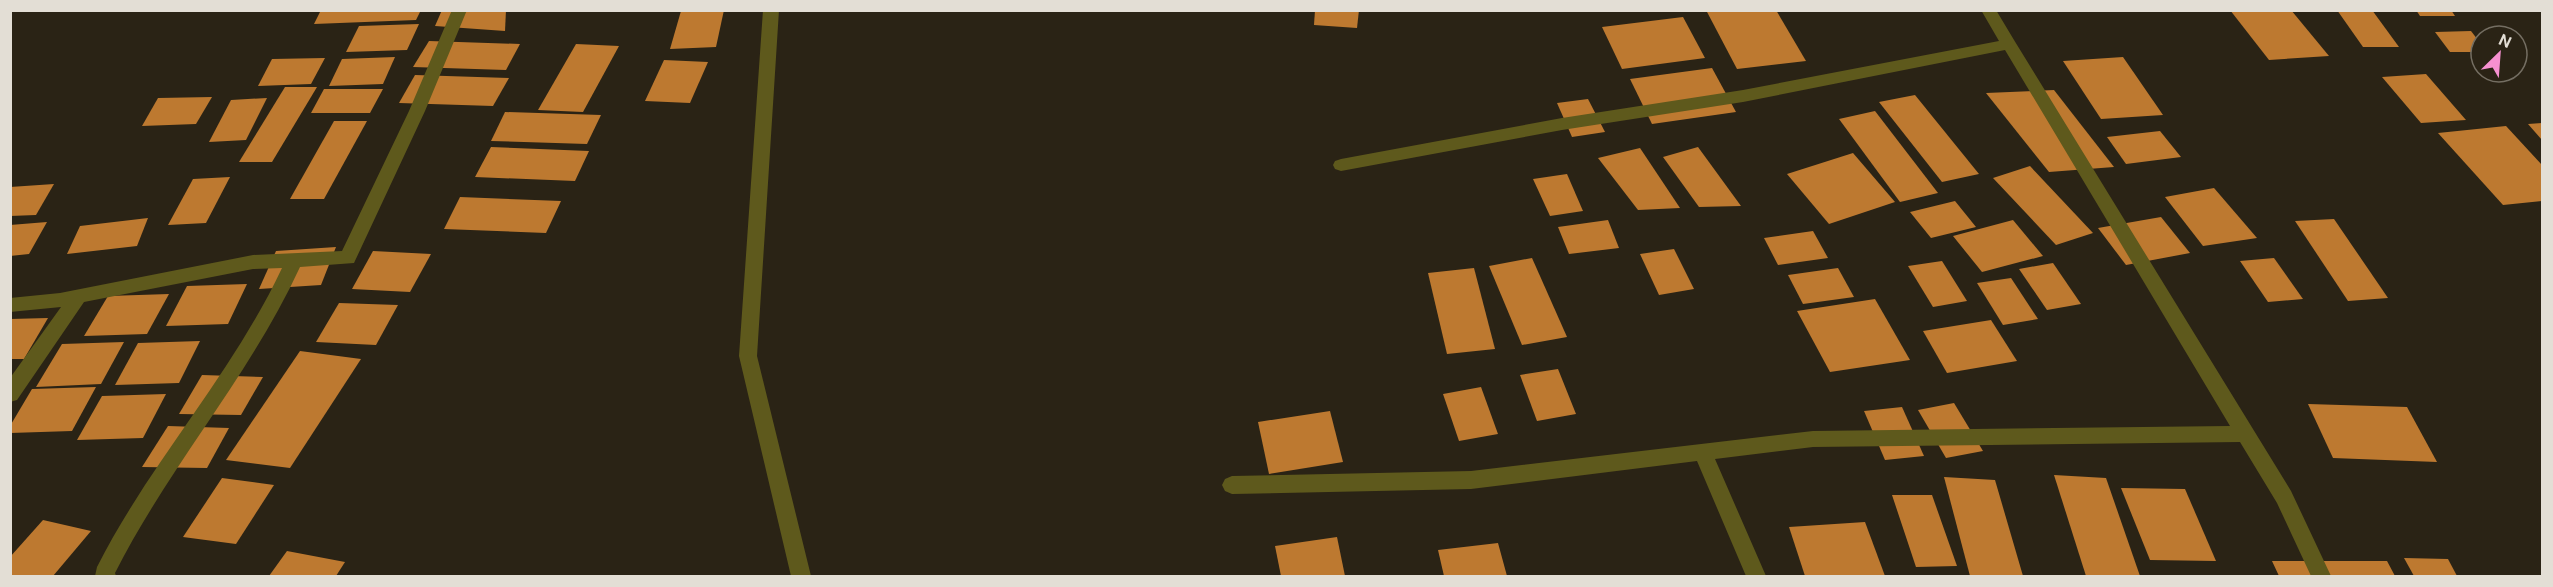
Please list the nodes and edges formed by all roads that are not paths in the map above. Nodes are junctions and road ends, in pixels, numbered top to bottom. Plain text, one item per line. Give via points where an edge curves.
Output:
1 (460, 10) edge
2 (771, 10) edge
3 (1988, 10) edge
4 (2009, 44) junction
5 (1341, 165) dead end
6 (294, 260) junction
7 (79, 296) junction
8 (10, 305) edge
9 (10, 394) edge
10 (2246, 434) junction
11 (1703, 453) junction
12 (1232, 485) dead end
13 (106, 576) edge
14 (801, 576) edge
15 (1756, 576) edge
16 (2321, 576) edge

1 - 6 street via 348,258
2 - 14 street via 748,356
3 - 4 street
4 - 5 street via 1743,96 1562,124
4 - 10 street
6 - 7 street via 253,262
6 - 13 street via 242,358 154,483 115,551
7 - 8 street
7 - 9 street
10 - 11 street via 1813,440
10 - 16 street via 2284,497
11 - 12 street via 1471,480
11 - 15 street

